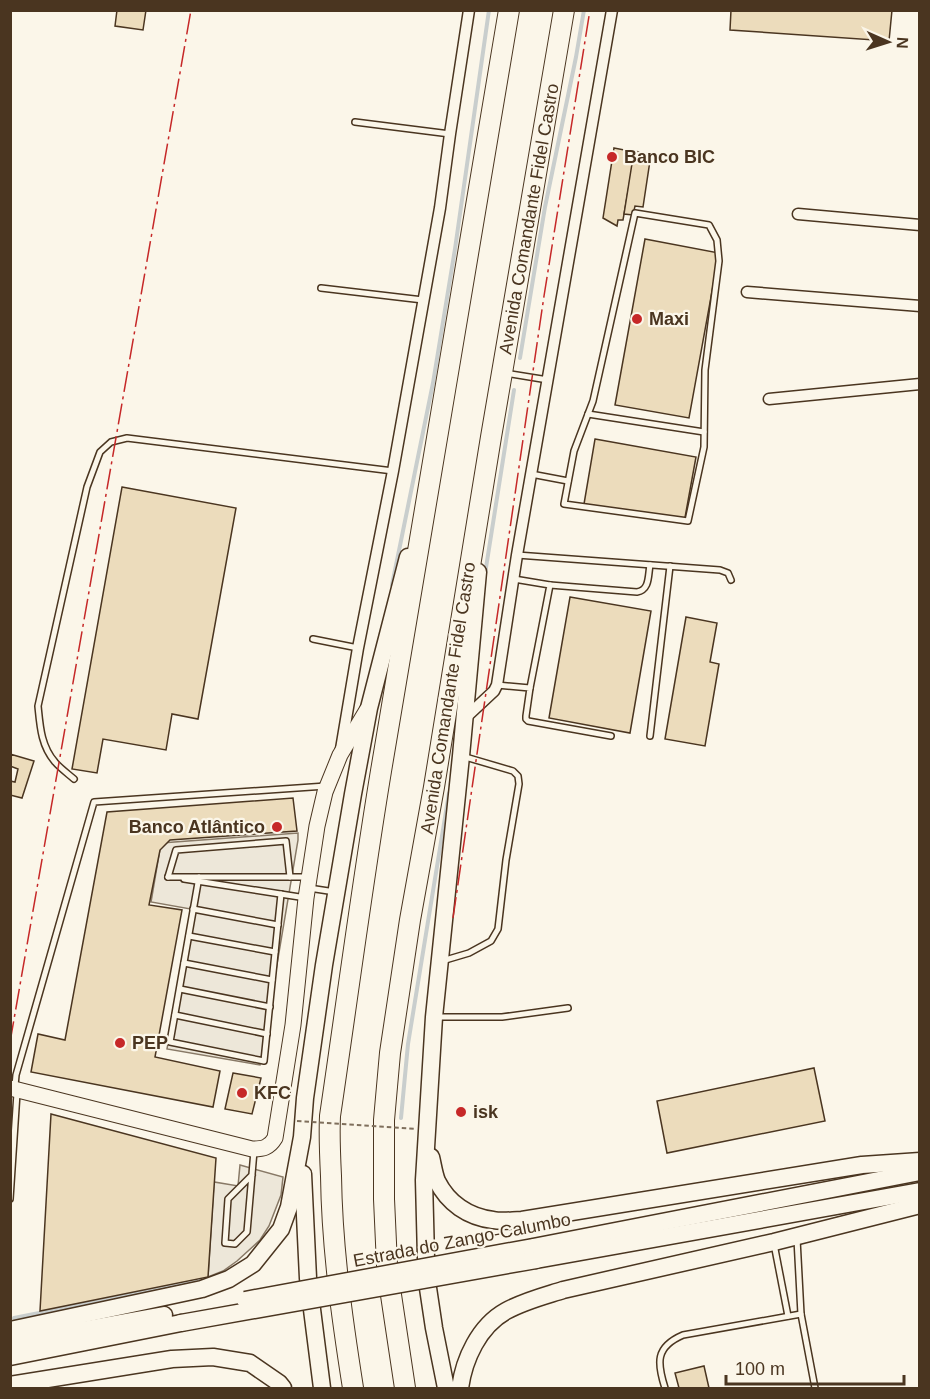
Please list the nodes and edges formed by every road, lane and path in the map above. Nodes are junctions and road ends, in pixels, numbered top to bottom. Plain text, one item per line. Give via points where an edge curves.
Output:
1 (469, 10) edge
2 (509, 10) edge
3 (564, 10) edge
4 (612, 10) edge
5 (355, 122) dead end
6 (450, 134) junction
7 (798, 214) dead end
8 (920, 225) edge
9 (321, 288) dead end
10 (747, 292) dead end
11 (423, 300) junction
12 (920, 306) edge
13 (502, 372) junction
14 (548, 380) junction
15 (920, 384) edge
16 (769, 399) dead end
17 (588, 414) junction
18 (438, 431) junction
19 (704, 432) junction
20 (491, 437) junction
21 (393, 471) junction
22 (531, 474) junction
23 (568, 481) junction
24 (517, 555) junction
25 (650, 565) junction
26 (670, 566) junction
27 (513, 579) junction
28 (731, 580) dead end
29 (550, 585) junction
30 (313, 639) dead end
31 (358, 648) junction
32 (496, 685) junction
33 (530, 687) junction
34 (369, 708) junction
35 (464, 719) junction
36 (611, 736) dead end
37 (650, 736) dead end
38 (340, 755) junction
39 (461, 756) junction
40 (74, 778) dead end
41 (327, 786) junction
42 (290, 877) junction
43 (198, 879) junction
44 (307, 888) junction
45 (336, 892) junction
46 (281, 894) junction
47 (193, 909) junction
48 (278, 925) junction
49 (189, 936) junction
50 (275, 952) junction
51 (440, 962) junction
52 (184, 963) junction
53 (272, 980) junction
54 (180, 989) junction
55 (270, 1007) junction
56 (568, 1008) dead end
57 (175, 1015) junction
58 (434, 1017) junction
59 (306, 1027) junction
60 (267, 1034) junction
61 (14, 1089) edge
62 (429, 1096) junction
63 (297, 1120) dead end
64 (416, 1129) dead end
65 (302, 1137) junction
66 (254, 1149) junction
67 (12, 1150) edge
68 (920, 1161) edge
69 (920, 1172) edge
70 (252, 1175) junction
71 (920, 1191) edge
72 (10, 1199) edge
73 (920, 1205) edge
74 (797, 1237) junction
75 (774, 1242) junction
76 (535, 1253) junction
77 (801, 1314) junction
78 (788, 1316) junction
79 (180, 1318) junction
80 (10, 1330) edge
81 (10, 1343) edge
82 (10, 1357) edge
83 (10, 1385) edge
84 (283, 1389) edge
85 (322, 1389) edge
86 (353, 1389) edge
87 (405, 1389) edge
88 (446, 1389) edge
89 (460, 1389) edge
90 (665, 1389) edge
91 (815, 1389) edge

1 - 6 street
2 - 18 highway
3 - 13 highway, Avenida Comandante Fidel Castro
4 - 14 street
5 - 6 lane
6 - 11 street
7 - 8 street
9 - 11 lane
10 - 12 street
11 - 21 street
13 - 14 lane
13 - 20 highway, Avenida Comandante Fidel Castro
14 - 22 street
15 - 16 street
17 - 19 lane
17 - 19 lane via 635,213 645,214 710,225 717,240 719,261 705,370
17 - 23 lane
18 - 34 main road
18 - 86 highway via 380,773 330,1116 336,1274
19 - 23 lane via 688,521 564,504
20 - 35 main road
20 - 87 highway, Avenida Comandante Fidel Castro via 390,1053 384,1120 384,1199 387,1265
21 - 31 street
21 - 40 lane via 128,438 111,442 100,452 87,487 38,706 41,735 49,754
22 - 23 lane
22 - 24 street
24 - 25 lane
24 - 27 street
25 - 26 lane
25 - 29 lane via 642,592
26 - 28 lane via 720,570 728,573
26 - 37 lane
27 - 29 lane
27 - 32 street
29 - 33 lane
30 - 31 lane
31 - 38 street
32 - 33 lane
32 - 35 street
33 - 36 lane via 528,721
34 - 38 street
34 - 45 main road
35 - 39 main road
38 - 41 street
39 - 51 main road
39 - 51 lane via 513,771 519,784 498,929 491,941
41 - 44 street
41 - 61 lane via 94,802
42 - 43 lane
42 - 43 lane via 286,841 176,850 168,877
42 - 44 lane
43 - 46 lane
43 - 47 lane
44 - 45 lane
44 - 46 lane
44 - 59 street
45 - 59 main road via 324,965
46 - 48 lane
47 - 48 lane
47 - 49 lane
48 - 50 lane
49 - 50 lane
49 - 52 lane
50 - 53 lane
51 - 58 main road
52 - 53 lane
52 - 54 lane
53 - 55 lane
54 - 55 lane
54 - 57 lane
55 - 60 lane
56 - 58 lane via 502,1017
57 - 60 lane
57 - 60 lane via 170,1042 264,1061
58 - 62 main road
59 - 65 main road
59 - 66 street via 275,1138 266,1148
61 - 66 street
61 - 67 lane
62 - 68 main road via 429,1138 436,1179 455,1205 468,1214 493,1221 522,1220 862,1165
62 - 88 main road via 424,1180 426,1258
63 - 64 path, bridge
65 - 80 main road via 290,1207 281,1229 253,1264 202,1289
65 - 85 main road via 308,1278
66 - 70 lane
67 - 72 lane
69 - 76 main road, Estrada do Zango-Calumbo
70 - 70 lane via 228,1199 225,1243 235,1244 247,1232
71 - 76 main road, Estrada do Zango-Calumbo
73 - 74 main road
74 - 75 main road
74 - 77 lane
75 - 78 lane
75 - 89 main road via 563,1290 504,1312 477,1340
76 - 79 main road, Estrada do Zango-Calumbo, bridge
77 - 78 lane
77 - 91 lane
78 - 90 lane via 671,1340 660,1361
79 - 81 main road, Estrada do Zango-Calumbo
79 - 82 main road, Estrada do Zango-Calumbo
83 - 84 main road via 172,1359 213,1357 250,1363

